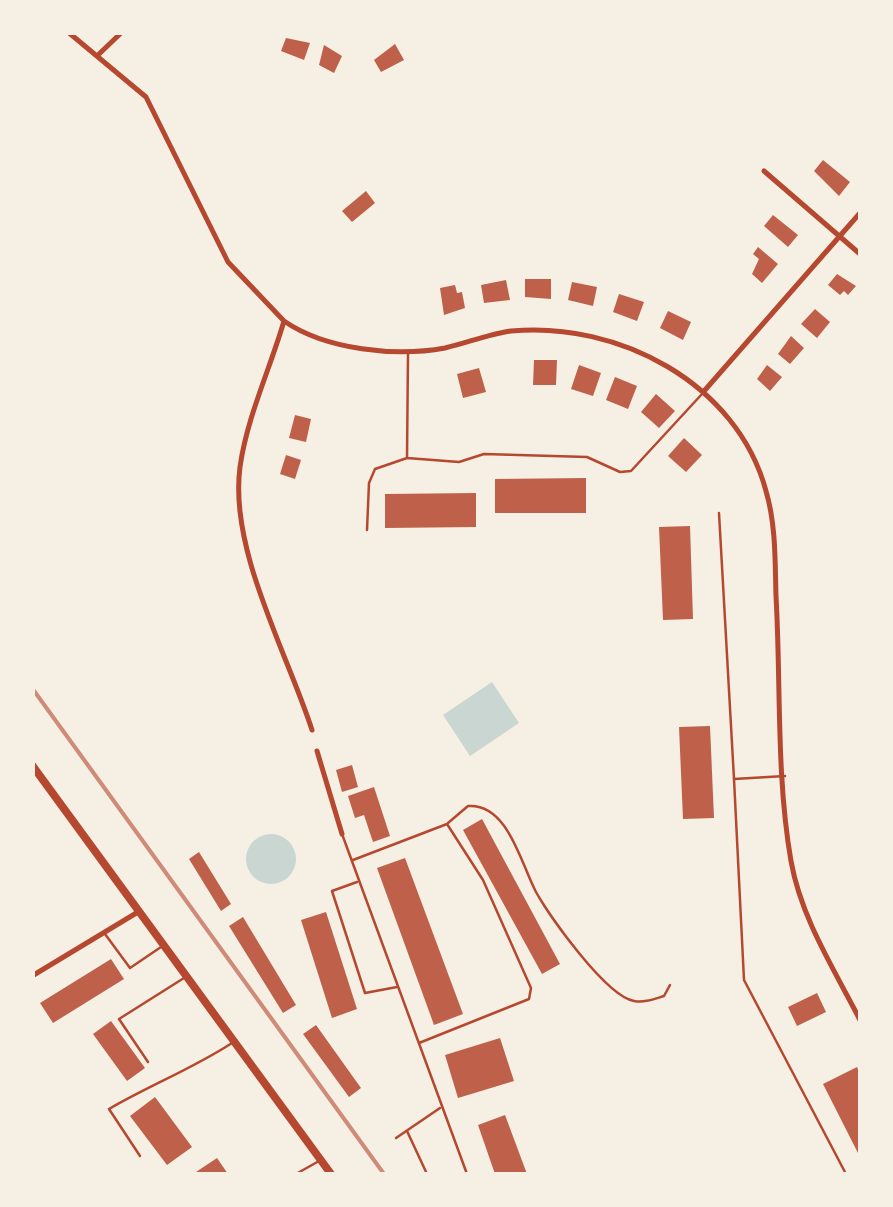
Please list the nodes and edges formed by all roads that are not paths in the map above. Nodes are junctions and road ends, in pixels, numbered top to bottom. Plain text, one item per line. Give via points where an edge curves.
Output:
1 (68, 32) edge
2 (122, 32) edge
3 (98, 55) junction
4 (764, 171) dead end
5 (860, 213) edge
6 (839, 235) junction
7 (860, 254) edge
8 (284, 320) junction
9 (408, 352) junction
10 (705, 390) junction
11 (407, 458) junction
12 (719, 513) dead end
13 (367, 530) dead end
14 (312, 730) dead end
15 (317, 750) dead end
16 (32, 765) edge
17 (785, 776) junction
18 (734, 779) junction
19 (447, 824) junction
20 (342, 834) joint
21 (352, 860) junction
22 (360, 882) junction
23 (138, 912) junction
24 (105, 934) junction
25 (162, 946) junction
26 (32, 976) edge
27 (186, 978) junction
28 (670, 984) dead end
29 (398, 987) junction
30 (860, 1020) edge
31 (233, 1042) junction
32 (419, 1043) junction
33 (148, 1062) dead end
34 (443, 1106) junction
35 (407, 1131) junction
36 (396, 1138) dead end
37 (140, 1156) dead end
38 (320, 1160) junction
39 (296, 1174) edge
40 (331, 1174) edge
41 (426, 1174) edge
42 (467, 1174) edge
43 (846, 1174) edge

1 - 3 street
2 - 3 street
3 - 8 street via 146,97 228,262
4 - 6 street
5 - 6 street
6 - 7 street
6 - 10 street
8 - 9 street via 349,344
8 - 14 street via 245,444 239,509
9 - 10 street via 553,330 647,356
9 - 11 lane
10 - 11 lane via 631,471 587,457
10 - 17 street via 732,423 766,490
11 - 13 lane via 375,469 368,483
12 - 18 lane
15 - 20 street
16 - 23 main road
17 - 18 lane
17 - 30 street via 797,884
18 - 43 lane via 744,980
19 - 21 lane
19 - 28 lane via 468,806 491,811 538,895 622,997 650,1001 664,996
19 - 32 lane via 483,880 531,988 529,999
20 - 21 lane
21 - 22 lane
22 - 29 lane
22 - 29 lane via 332,891 365,994
23 - 24 street
23 - 25 main road
24 - 25 lane via 130,968
24 - 26 street
25 - 27 main road
27 - 31 main road
27 - 33 lane via 119,1018
29 - 32 lane
31 - 37 lane via 186,1074 109,1109
31 - 38 main road
32 - 34 lane
34 - 35 lane
34 - 42 lane
35 - 36 lane
35 - 41 lane
38 - 39 lane
38 - 40 main road

